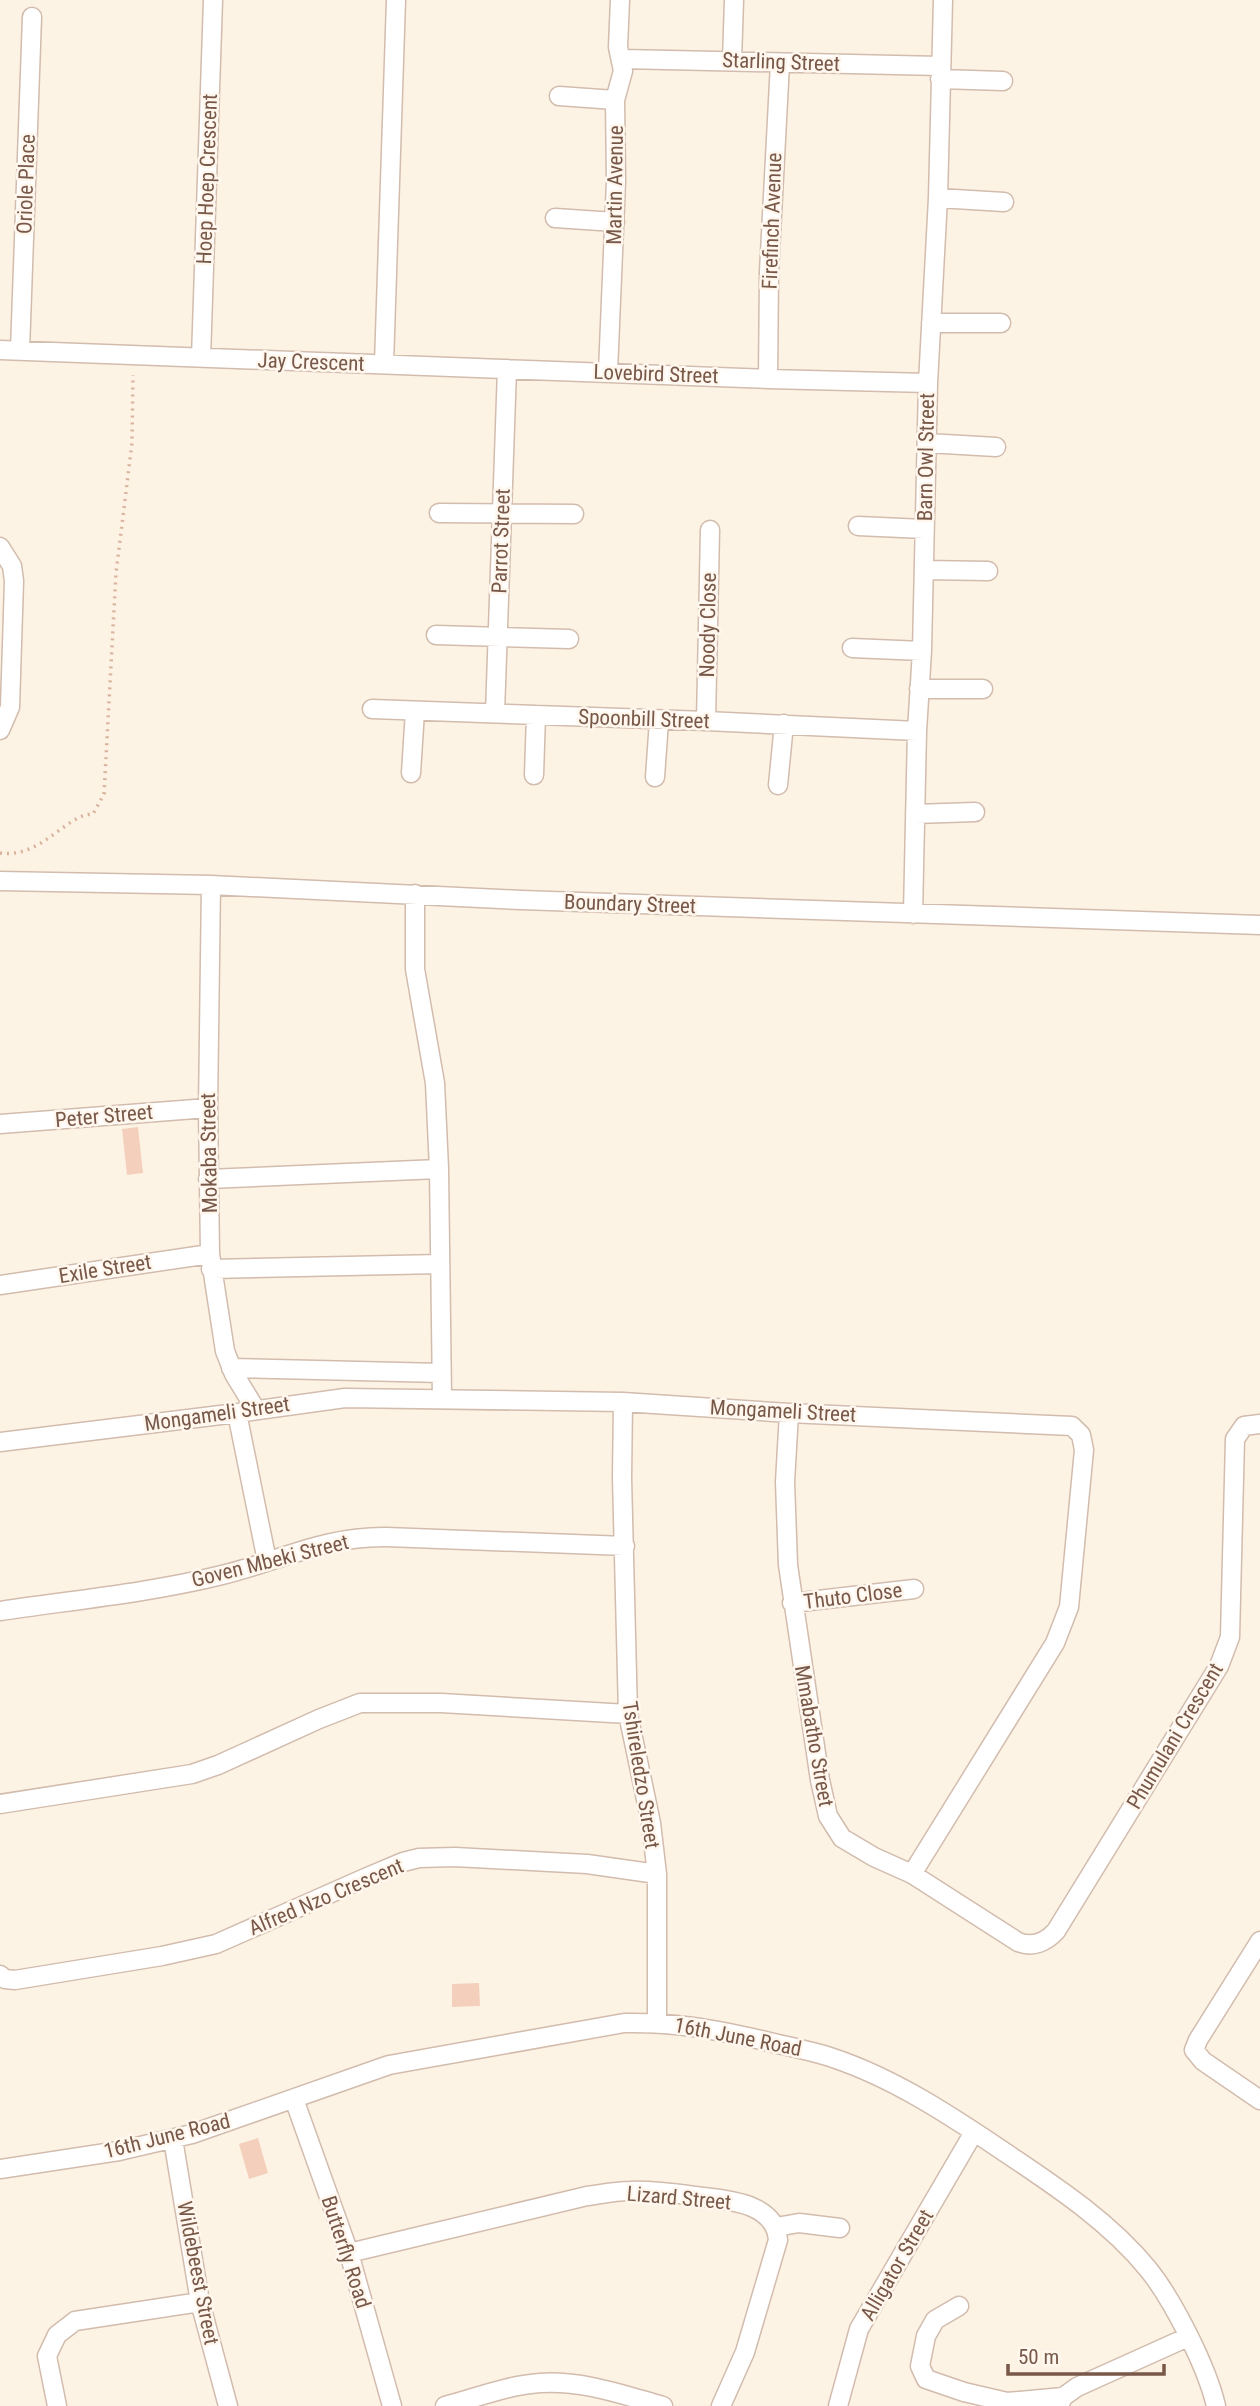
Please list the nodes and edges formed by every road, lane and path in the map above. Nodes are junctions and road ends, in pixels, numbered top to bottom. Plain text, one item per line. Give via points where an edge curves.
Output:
1 (213, 0) edge
2 (396, 0) edge
3 (620, 0) edge
4 (734, 0) edge
5 (943, 0) edge
6 (32, 17) dead end
7 (622, 59) junction
8 (732, 61) junction
9 (780, 63) junction
10 (940, 73) junction
11 (1003, 80) dead end
12 (559, 96) dead end
13 (615, 100) junction
14 (938, 198) junction
15 (1004, 202) dead end
16 (555, 218) dead end
17 (615, 222) junction
18 (931, 323) junction
19 (1001, 323) dead end
20 (0, 350) edge
21 (20, 351) junction
22 (134, 355) junction
23 (201, 358) junction
24 (384, 364) junction
25 (507, 369) junction
26 (608, 372) junction
27 (768, 379) junction
28 (928, 383) junction
29 (927, 443) junction
30 (996, 447) dead end
31 (439, 513) dead end
32 (501, 514) junction
33 (574, 514) dead end
34 (858, 526) dead end
35 (925, 529) junction
36 (710, 530) dead end
37 (0, 547) edge
38 (924, 570) junction
39 (988, 571) dead end
40 (436, 635) dead end
41 (498, 636) junction
42 (569, 639) dead end
43 (852, 648) dead end
44 (922, 651) junction
45 (919, 689) junction
46 (983, 689) dead end
47 (372, 709) dead end
48 (415, 711) junction
49 (495, 713) junction
50 (536, 715) junction
51 (659, 721) junction
52 (706, 721) junction
53 (784, 724) junction
54 (0, 730) edge
55 (917, 731) junction
56 (411, 773) dead end
57 (534, 775) dead end
58 (655, 778) dead end
59 (778, 785) dead end
60 (975, 812) dead end
61 (915, 814) junction
62 (0, 853) edge
63 (0, 880) edge
64 (211, 886) junction
65 (415, 894) junction
66 (913, 914) junction
67 (1260, 925) edge
68 (208, 1108) junction
69 (0, 1124) edge
70 (439, 1169) junction
71 (208, 1179) junction
72 (210, 1261) junction
73 (440, 1264) junction
74 (0, 1285) edge
75 (231, 1368) junction
76 (441, 1373) junction
77 (442, 1398) junction
78 (623, 1402) junction
79 (257, 1410) junction
80 (237, 1413) junction
81 (789, 1413) junction
82 (1260, 1424) edge
83 (0, 1442) edge
84 (625, 1546) junction
85 (267, 1561) junction
86 (914, 1589) dead end
87 (792, 1603) junction
88 (0, 1611) edge
89 (628, 1714) junction
90 (0, 1804) edge
91 (657, 1874) junction
92 (912, 1874) junction
93 (1260, 1941) edge
94 (1030, 1945) joint
95 (0, 1975) edge
96 (657, 2022) junction
97 (294, 2099) junction
98 (1260, 2099) edge
99 (974, 2132) junction
100 (173, 2139) junction
101 (0, 2169) edge
102 (776, 2227) junction
103 (840, 2228) dead end
104 (349, 2253) junction
105 (200, 2302) junction
106 (959, 2306) dead end
107 (1188, 2337) junction
108 (1061, 2402) edge
109 (57, 2406) edge
110 (228, 2406) edge
111 (392, 2406) edge
112 (445, 2406) edge
113 (663, 2406) edge
114 (722, 2406) edge
115 (838, 2406) edge
116 (1216, 2406) edge

1 - 23 street, Hoep Hoep Crescent
2 - 24 street, Jay Crescent
3 - 7 street, Martin Avenue via 618,47
4 - 8 street
5 - 10 street, Barn Owl Street
6 - 21 street, Oriole Place
7 - 8 street, Starling Street
7 - 13 street, Martin Avenue
8 - 9 street, Starling Street
9 - 10 street, Starling Street
9 - 27 street, Firefinch Avenue
10 - 11 street, Starling Street
10 - 14 street, Barn Owl Street
12 - 13 street
13 - 17 street, Martin Avenue
14 - 15 street
14 - 18 street, Barn Owl Street
16 - 17 street
17 - 26 street, Martin Avenue
18 - 19 street
18 - 28 street, Barn Owl Street
20 - 21 street, Jay Crescent
21 - 22 street, Jay Crescent
22 - 23 street, Jay Crescent
22 - 62 path via 132,443 116,573 104,794 90,814 44,842
23 - 24 street, Jay Crescent
24 - 25 street, Lovebird Street
25 - 26 street, Lovebird Street
25 - 32 street, Parrot Street
26 - 27 street, Lovebird Street
27 - 28 street, Lovebird Street
28 - 29 street, Barn Owl Street
29 - 30 street
29 - 35 street, Barn Owl Street
31 - 32 street
32 - 33 street
32 - 41 street, Parrot Street
34 - 35 street
35 - 38 street, Barn Owl Street
36 - 52 street, Noody Close
37 - 54 street via 12,566 14,580 10,707
38 - 39 street
38 - 44 street, Barn Owl Street
40 - 41 street
41 - 42 street
41 - 49 street, Parrot Street
43 - 44 street
44 - 45 street, Barn Owl Street
45 - 46 street
45 - 55 street, Barn Owl Street
47 - 48 street, Spoonbill Street
48 - 49 street, Spoonbill Street
48 - 56 street
49 - 50 street, Spoonbill Street
50 - 51 street, Spoonbill Street
50 - 57 street
51 - 52 street, Spoonbill Street
51 - 58 street
52 - 53 street, Spoonbill Street
53 - 55 street, Spoonbill Street
53 - 59 street
55 - 61 street, Barn Owl Street
60 - 61 street
61 - 66 street, Barn Owl Street
63 - 64 street, Boundary Street
64 - 65 street, Boundary Street
64 - 68 street, Mokaba Street
65 - 66 street, Boundary Street
65 - 70 street via 415,969 435,1083
66 - 67 street, Boundary Street
68 - 69 street, Peter Street
68 - 71 street, Mokaba Street
70 - 71 street
70 - 73 street
71 - 72 street, Mokaba Street
72 - 73 street, Exile Street
72 - 74 street, Exile Street
72 - 75 street, Mokaba Street
73 - 76 street
75 - 76 street
75 - 79 street, Mokaba Street
76 - 77 street
77 - 78 street, Mongameli Street
77 - 79 street, Mongameli Street via 345,1398
78 - 81 street, Mongameli Street
78 - 84 street, Tshireledzo Street
79 - 80 street, Mongameli Street
80 - 83 street, Mongameli Street
80 - 85 street
81 - 87 street, Mmabatho Street via 785,1530
81 - 92 street, Mongameli Street via 1065,1425 1077,1429 1084,1442 1069,1607 1063,1624
82 - 94 street, Phumulani Crescent via 1244,1426 1235,1439 1230,1637 1222,1659 1056,1931
84 - 85 street, Goven Mbeki Street via 373,1537 307,1547
84 - 89 street, Tshireledzo Street
85 - 88 street, Goven Mbeki Street via 192,1582
86 - 87 street, Thuto Close
87 - 92 street, Mmabatho Street via 828,1816 842,1838
89 - 90 street via 360,1703 192,1774
89 - 91 street, Tshireledzo Street
91 - 95 street, Alfred Nzo Crescent via 587,1864 419,1858 216,1944 15,1980
91 - 96 street, Tshireledzo Street
92 - 94 street, Mmabatho Street via 1018,1942
93 - 98 street via 1194,2050
96 - 97 street, 16th June Road via 624,2023 389,2065
96 - 99 street, 16th June Road via 702,2026 833,2058 899,2087
97 - 100 street, 16th June Road
97 - 104 street, Butterfly Road
99 - 107 street, 16th June Road via 1049,2182 1124,2244 1164,2291
99 - 115 street, Alligator Street via 859,2329
100 - 101 street, 16th June Road
100 - 105 street, Wildebeest Street
102 - 103 street via 799,2223
102 - 104 street, Lizard Street via 764,2214 742,2203 625,2191
102 - 114 street via 778,2240 771,2266 745,2352
104 - 111 street, Butterfly Road
105 - 109 street via 75,2321 57,2335 47,2356
105 - 110 street, Wildebeest Street
106 - 108 street via 935,2320 926,2336 920,2366 926,2379 1007,2402
107 - 108 street via 1077,2387
107 - 116 street, 16th June Road
112 - 113 street via 541,2383 592,2387

